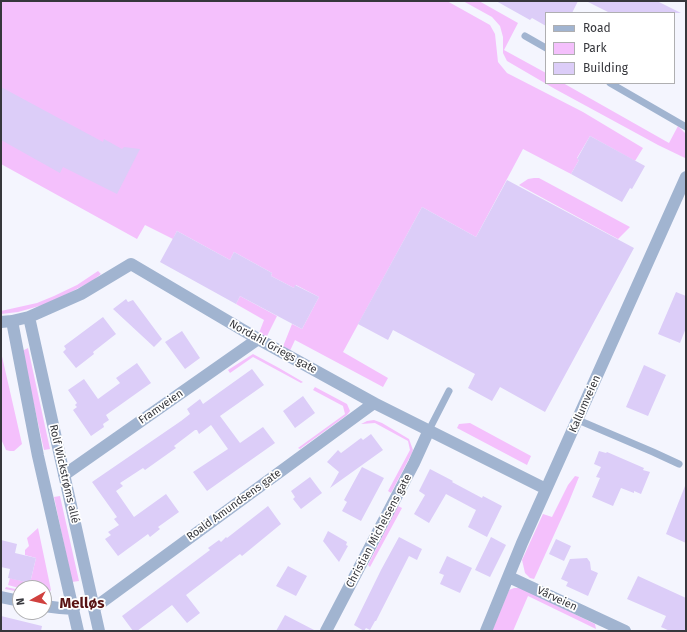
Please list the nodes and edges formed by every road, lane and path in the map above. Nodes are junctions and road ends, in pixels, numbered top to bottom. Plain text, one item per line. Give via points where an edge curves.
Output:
1 (525, 36) dead end
2 (545, 47) edge
3 (612, 84) edge
4 (686, 127) edge
5 (686, 178) edge
6 (29, 317) junction
7 (6, 322) edge
8 (258, 339) junction
9 (449, 391) dead end
10 (374, 403) junction
11 (578, 420) junction
12 (429, 430) junction
13 (679, 464) dead end
14 (64, 475) junction
15 (546, 489) junction
16 (509, 577) junction
17 (1, 596) edge
18 (12, 599) edge
19 (52, 607) edge
20 (94, 608) junction
21 (74, 609) junction
22 (603, 626) edge
23 (78, 631) edge
24 (99, 631) edge
25 (326, 631) edge
26 (486, 631) edge
27 (625, 631) edge

1 - 2 lane
3 - 4 lane
5 - 11 street, Kallumveien
6 - 7 street, Nordahl Griegs gate
6 - 8 street, Nordahl Griegs gate via 81,294 131,264
6 - 14 street, Rolf Wickstrøms allé
7 - 21 street, Rolf Wickstrøms allé
8 - 10 street, Nordahl Griegs gate
8 - 14 street, Framveien
9 - 12 lane
10 - 12 street, Nordahl Griegs gate
10 - 20 street, Roald Amundsens gate
11 - 13 lane
11 - 15 street, Kallumveien
12 - 15 street, Nordahl Griegs gate
12 - 25 street, Christian Michelsens gate
14 - 20 street, Rolf Wickstrøms allé
15 - 16 street, Kallumveien
16 - 22 street, Vårveien
16 - 26 street, Kallumveien
17 - 18 street
19 - 21 street
20 - 24 street, Rolf Wickstrøms allé
21 - 23 street, Rolf Wickstrøms allé
22 - 27 street, Vårveien

